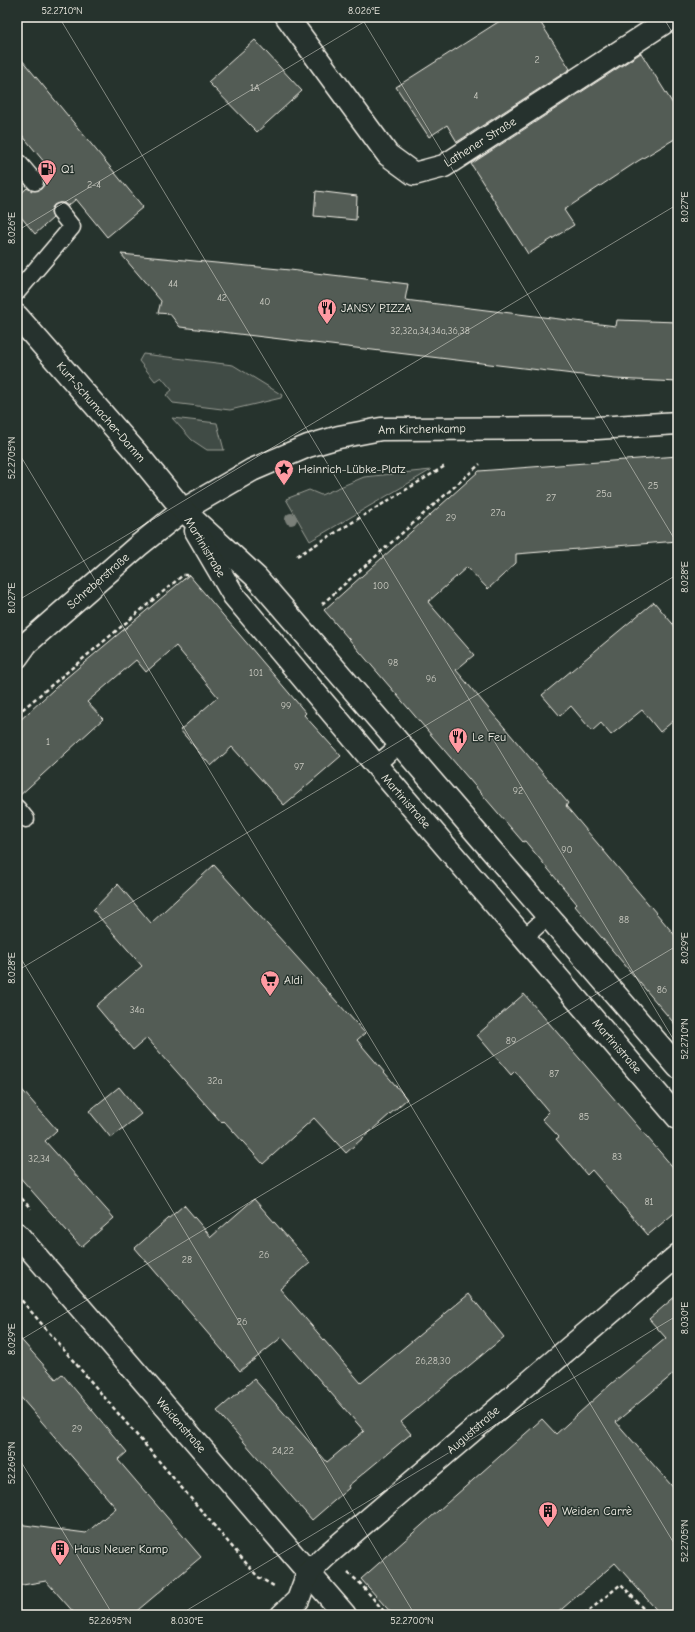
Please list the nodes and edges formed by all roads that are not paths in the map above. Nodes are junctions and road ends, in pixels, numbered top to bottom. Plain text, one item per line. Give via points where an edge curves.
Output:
1 (287, 17) edge
2 (673, 17) edge
3 (17, 164) edge
4 (35, 182) dead end
5 (60, 212) dead end
6 (17, 292) edge
7 (17, 316) edge
8 (678, 423) edge
9 (183, 510) junction
10 (17, 657) edge
11 (400, 744) junction
12 (376, 765) junction
13 (548, 916) junction
14 (524, 938) junction
15 (678, 1067) edge
16 (678, 1118) edge
17 (17, 1234) edge
18 (678, 1255) edge
19 (308, 1573) junction
20 (282, 1615) edge
21 (345, 1615) edge

1 - 2 street, Lathener Straße via 388,155 414,174 444,166
3 - 4 lane via 19,163
5 - 6 lane via 72,227
7 - 9 street, Kurt-Schumacher-Damm
8 - 9 street, Am Kirchenkamp via 597,428 381,429 340,436 308,446 252,470
9 - 10 street, Schreberstraße via 27,643
9 - 11 street, Martinistraße via 256,577
9 - 12 street, Martinistraße via 234,596
11 - 12 lane
11 - 13 street, Martinistraße
12 - 14 street, Martinistraße
13 - 14 lane
13 - 15 street, Martinistraße
14 - 16 street, Martinistraße
17 - 19 street, Weidenstraße
18 - 19 street, Auguststraße
19 - 20 street, Auguststraße via 298,1600
19 - 21 street, Weidenstraße

